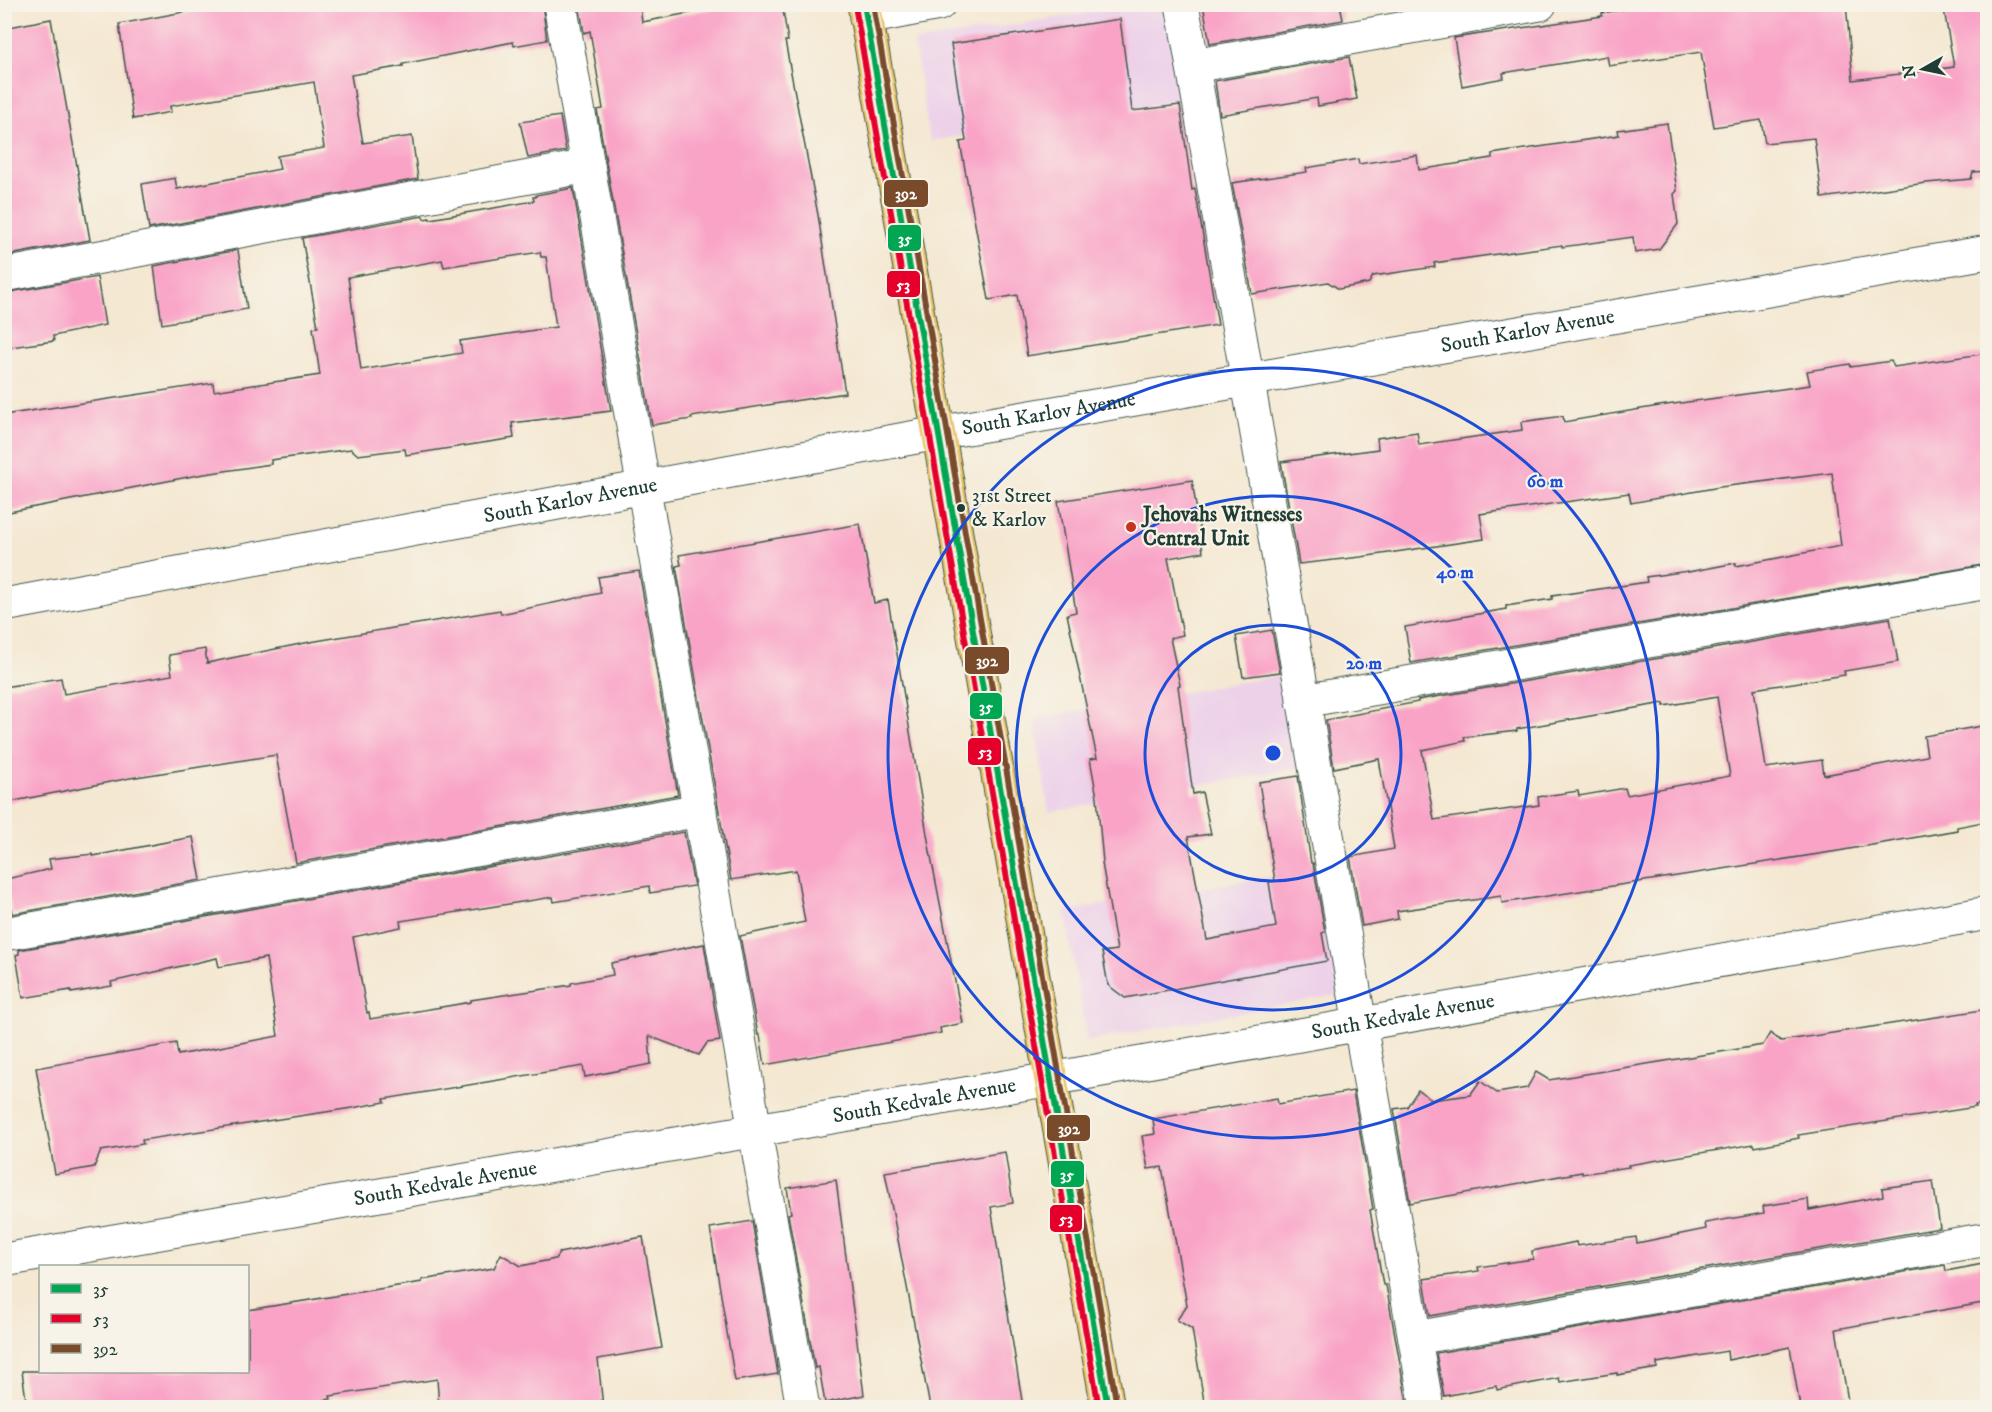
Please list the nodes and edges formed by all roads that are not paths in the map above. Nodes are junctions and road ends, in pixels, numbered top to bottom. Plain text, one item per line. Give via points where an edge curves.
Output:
1 (560, 4) edge
2 (939, 4) edge
3 (1182, 4) edge
4 (1540, 4) edge
5 (865, 11) edge
6 (1193, 66) junction
7 (588, 166) junction
8 (1988, 252) edge
9 (4, 275) edge
10 (1248, 380) junction
11 (938, 433) junction
12 (644, 488) junction
13 (1988, 582) edge
14 (4, 605) edge
15 (1304, 701) junction
16 (700, 810) junction
17 (1988, 913) edge
18 (4, 934) edge
19 (1360, 1024) junction
20 (1051, 1078) junction
21 (755, 1130) junction
22 (1988, 1239) edge
23 (4, 1260) edge
24 (1414, 1338) junction
25 (803, 1407) edge
26 (1108, 1407) edge
27 (1426, 1407) edge

1 - 7 street
2 - 5 street
3 - 6 street
4 - 6 street
5 - 11 main road
6 - 10 street
7 - 9 street
7 - 12 street
8 - 10 street, South Karlov Avenue
10 - 11 street, South Karlov Avenue
10 - 15 street
11 - 12 street, South Karlov Avenue
11 - 20 main road
12 - 14 street, South Karlov Avenue
12 - 16 street
13 - 15 street
15 - 19 street
16 - 18 street
16 - 21 street
17 - 19 street, South Kedvale Avenue
19 - 20 street, South Kedvale Avenue
19 - 24 street
20 - 21 street, South Kedvale Avenue
20 - 26 main road
21 - 23 street, South Kedvale Avenue
21 - 25 street
22 - 24 street
24 - 27 street

